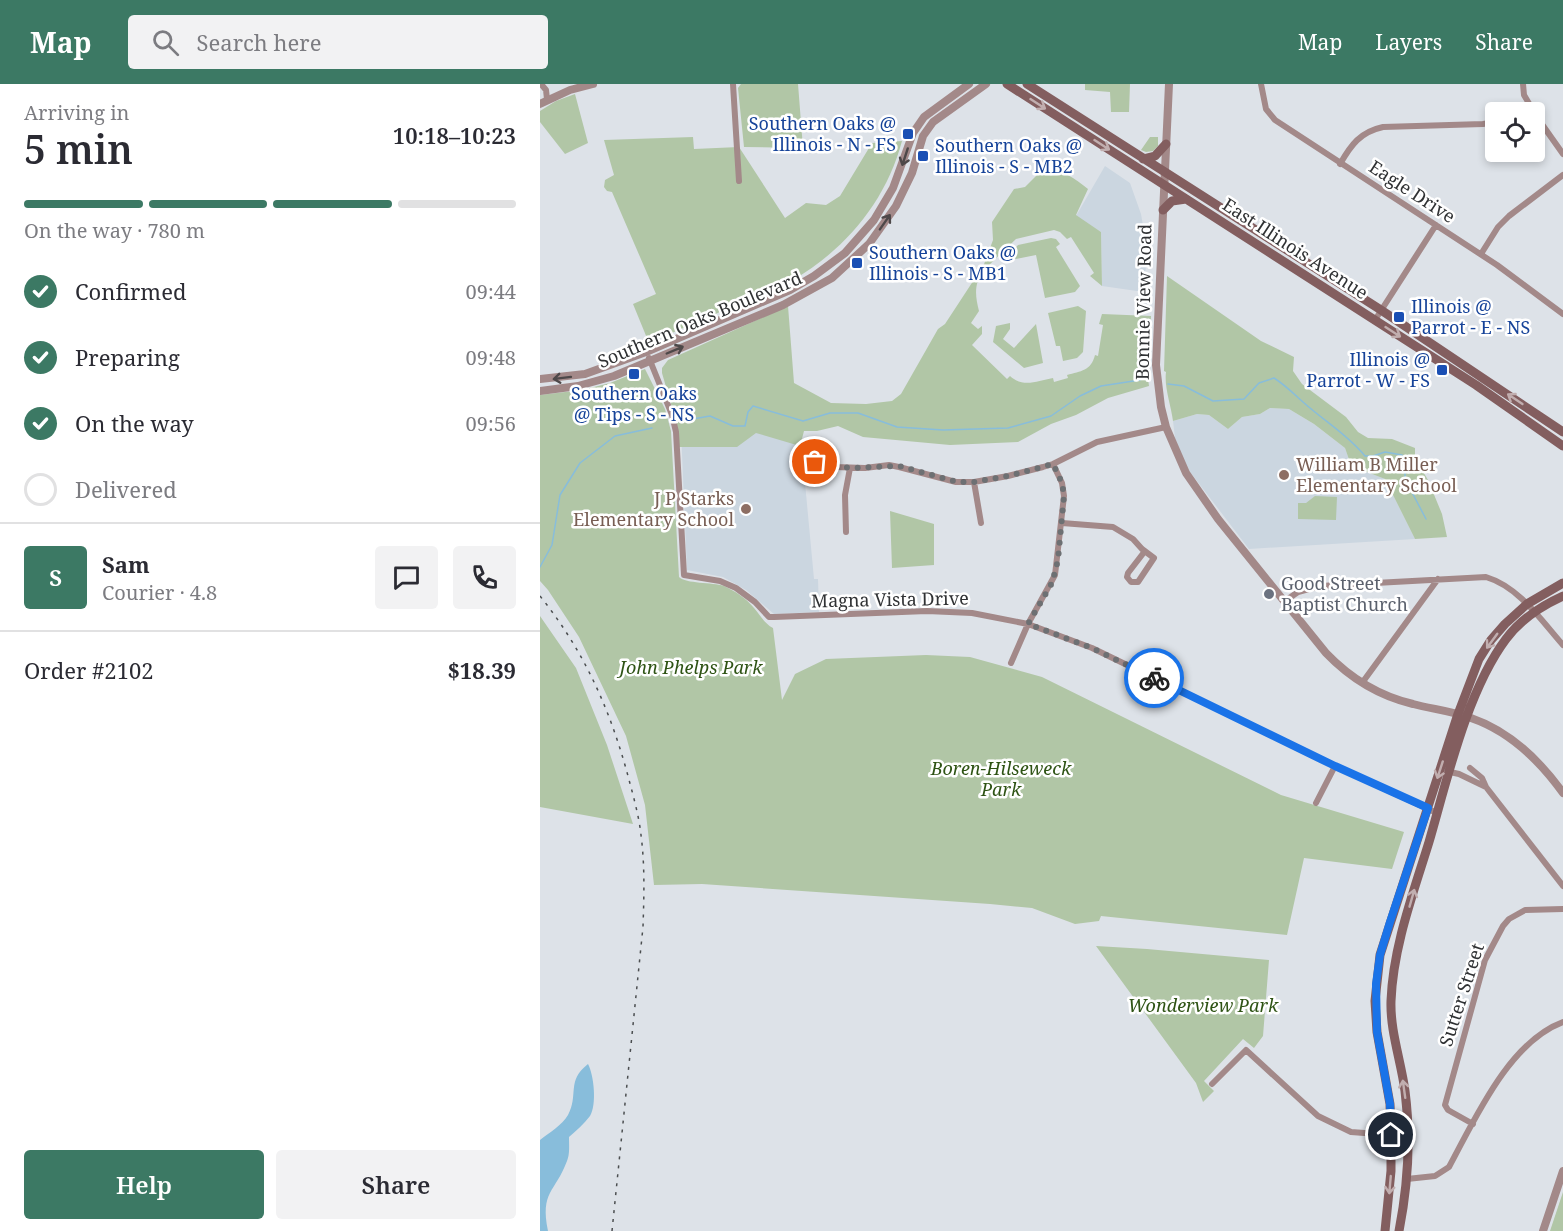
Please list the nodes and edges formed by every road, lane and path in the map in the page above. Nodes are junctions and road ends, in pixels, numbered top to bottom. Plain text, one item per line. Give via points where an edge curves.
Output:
1 (541, 84) edge
2 (593, 84) edge
3 (733, 84) edge
4 (969, 84) edge
5 (986, 84) edge
6 (1007, 84) edge
7 (1028, 84) edge
8 (1169, 84) edge
9 (1261, 84) edge
10 (1523, 84) edge
11 (568, 87) edge
12 (544, 102) edge
13 (1528, 102) edge
14 (1076, 115) junction
15 (1069, 124) junction
16 (1485, 124) edge
17 (917, 127) junction
18 (1545, 129) edge
19 (925, 132) junction
20 (1166, 144) junction
21 (1563, 154) edge
22 (1143, 159) junction
23 (1340, 164) junction
24 (1164, 172) junction
25 (1563, 175) edge
26 (739, 181) dead end
27 (1164, 185) junction
28 (1186, 199) junction
29 (1163, 210) junction
30 (1436, 225) junction
31 (1257, 231) junction
32 (1251, 241) junction
33 (845, 253) junction
34 (1480, 254) junction
35 (852, 261) junction
36 (1339, 283) junction
37 (1333, 293) junction
38 (1381, 310) junction
39 (1563, 314) edge
40 (1374, 320) junction
41 (646, 352) junction
42 (650, 361) junction
43 (540, 379) edge
44 (1479, 380) junction
45 (540, 391) edge
46 (1166, 427) junction
47 (1563, 432) edge
48 (1563, 446) edge
49 (805, 457) dead end
50 (1053, 464) junction
51 (850, 468) junction
52 (974, 482) junction
53 (981, 523) dead end
54 (1062, 523) junction
55 (846, 532) dead end
56 (1145, 551) junction
57 (1437, 579) junction
58 (1563, 583) edge
59 (1563, 596) edge
60 (1285, 601) junction
61 (1527, 604) junction
62 (1534, 612) junction
63 (1028, 624) junction
64 (1563, 645) edge
65 (1011, 663) dead end
66 (1362, 683) junction
67 (1463, 715) junction
68 (1335, 766) junction
69 (1470, 768) dead end
70 (1450, 772) junction
71 (1486, 787) junction
72 (1563, 793) edge
73 (1316, 803) dead end
74 (1428, 808) junction
75 (1437, 813) junction
76 (1563, 886) edge
77 (1563, 909) edge
78 (1563, 1022) edge
79 (1212, 1084) dead end
80 (1473, 1124) junction
81 (1391, 1135) junction
82 (1563, 1171) edge
83 (1407, 1179) junction
84 (1384, 1231) edge
85 (1399, 1231) edge
86 (1543, 1231) edge

1 - 12 street via 546,90
2 - 11 street
3 - 26 street
4 - 17 street, Southern Oaks Boulevard via 929,112
5 - 19 street
6 -> 15 main road, East Illinois Avenue
7 - 14 main road, East Illinois Avenue
8 - 20 street, Bonnie View Road
9 - 23 street, Eagle Drive via 1270,115
10 - 13 street
11 - 12 street
14 - 15 main road
14 - 22 main road, East Illinois Avenue
15 -> 27 main road, East Illinois Avenue
16 - 23 street via 1371,130 1352,144
17 - 19 street
17 -> 33 street, Southern Oaks Boulevard via 888,197
18 - 21 street
35 -> 19 street, Southern Oaks Boulevard via 896,206
20 - 22 main road via 1155,156
20 - 24 street, Bonnie View Road
22 - 24 main road, East Illinois Avenue
23 - 30 street, Eagle Drive
24 - 27 street, Bonnie View Road
24 - 31 main road, East Illinois Avenue
25 - 34 street via 1509,216
27 - 28 main road, East Illinois Avenue
27 - 29 street, Bonnie View Road
28 - 29 main road via 1172,201
28 - 32 main road, East Illinois Avenue
29 - 46 street, Bonnie View Road via 1156,364
30 - 34 street, Eagle Drive
30 - 38 street
31 - 32 main road
31 - 36 main road, East Illinois Avenue
32 - 37 main road, East Illinois Avenue
33 - 35 street
33 - 41 street, Southern Oaks Boulevard via 790,290
34 - 39 street, Eagle Drive
42 -> 35 street, Southern Oaks Boulevard via 799,297
36 - 37 main road
36 - 38 main road, East Illinois Avenue
37 - 40 main road, East Illinois Avenue
38 - 40 street
38 - 44 main road, East Illinois Avenue
40 -> 44 main road, East Illinois Avenue
41 - 42 street
41 -> 43 street, Southern Oaks Boulevard via 585,374
42 - 45 street, Southern Oaks Boulevard via 603,381
42 - 63 street, Magna Vista Drive via 676,432 683,572 687,577 704,577 736,588 769,617 927,611 972,613
47 -> 44 main road, East Illinois Avenue
44 - 48 main road, East Illinois Avenue
46 - 50 street via 1097,442
46 - 60 street, Bonnie View Road via 1186,473
49 - 51 street via 825,465
50 - 52 street
50 - 54 street via 1064,489
51 - 52 street via 899,466 946,480
51 - 55 street via 845,495
52 - 53 street
54 - 56 street via 1113,527
54 - 63 street via 1055,575
56 - 56 street via 1128,573 1131,582 1138,582 1154,561
57 - 60 street via 1309,588
57 - 61 street via 1486,577 1506,586
57 - 66 street
58 - 61 main road
59 - 62 main road
60 - 66 street, Bonnie View Road via 1326,653
61 - 62 street
61 -> 67 main road via 1491,639 1475,668
62 - 64 street
62 - 67 main road via 1499,649
63 - 65 street
63 - 68 street, Magna Vista Drive via 1092,648
66 - 67 street, Bonnie View Road via 1404,702
67 - 70 main road
67 - 72 street, Bonnie View Road via 1494,728 1524,749
67 -> 74 main road
68 - 73 street
68 - 74 street, Magna Vista Drive
69 - 71 street
70 - 71 street
70 - 75 main road
71 - 76 street
74 - 75 street, Magna Vista Drive
74 - 81 main road via 1380,955 1376,984 1377,1032 1390,1104
83 -> 75 main road via 1405,1091 1392,1028 1392,984 1395,960
77 - 80 street, Sutter Street via 1535,908 1516,913 1503,926 1485,960 1445,1105
78 - 80 street via 1541,1035 1509,1064
79 - 81 street via 1246,1050 1321,1118 1351,1132
80 - 83 street via 1444,1172
81 -> 84 main road
82 - 86 street
83 - 85 main road

